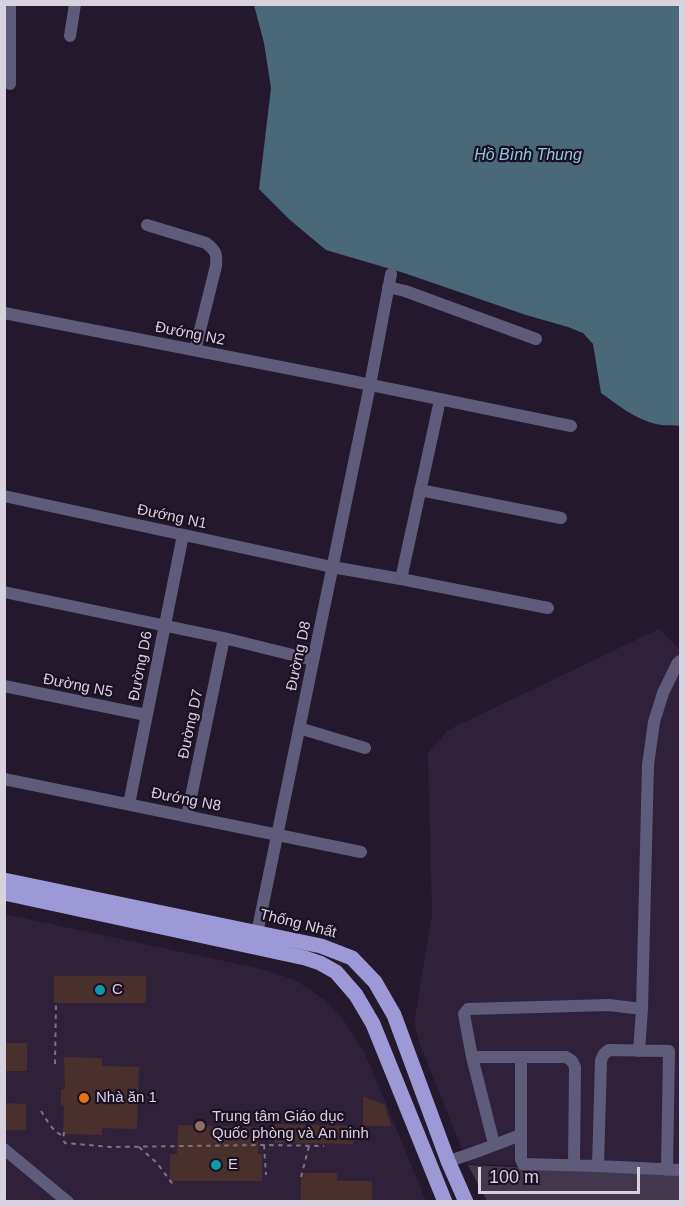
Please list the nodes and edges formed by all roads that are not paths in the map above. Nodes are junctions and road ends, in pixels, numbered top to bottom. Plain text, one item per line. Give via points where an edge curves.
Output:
1 (10, 4) edge
2 (75, 4) edge
3 (70, 36) dead end
4 (10, 84) dead end
5 (147, 225) dead end
6 (391, 274) dead end
7 (388, 287) junction
8 (4, 313) edge
9 (536, 339) dead end
10 (195, 350) junction
11 (370, 385) junction
12 (440, 400) junction
13 (571, 426) dead end
14 (420, 490) junction
15 (4, 496) edge
16 (561, 518) dead end
17 (183, 535) junction
18 (332, 567) junction
19 (401, 579) junction
20 (4, 592) edge
21 (548, 608) dead end
22 (164, 626) junction
23 (224, 638) junction
24 (313, 660) junction
25 (681, 661) edge
26 (4, 686) edge
27 (146, 715) junction
28 (299, 728) junction
29 (365, 748) dead end
30 (4, 779) edge
31 (129, 804) junction
32 (188, 816) junction
33 (277, 834) junction
34 (361, 852) dead end
35 (4, 880) edge
36 (4, 893) edge
37 (257, 933) junction
38 (375, 982) junction
39 (356, 995) junction
40 (642, 1009) junction
41 (639, 1051) junction
42 (675, 1051) edge
43 (472, 1057) junction
44 (521, 1057) junction
45 (521, 1135) junction
46 (494, 1144) junction
47 (4, 1149) edge
48 (448, 1161) junction
49 (574, 1165) junction
50 (598, 1166) junction
51 (667, 1170) junction
52 (681, 1170) edge
53 (68, 1202) edge
54 (445, 1202) edge
55 (466, 1202) edge

1 - 4 street
2 - 3 street
5 - 10 street via 206,243 217,255
6 - 7 street, Đường D8
7 - 9 street
7 - 11 street, Đường D8
8 - 10 street, Đướng N2
10 - 11 street, Đướng N2
11 - 12 street, Đướng N2
11 - 18 street, Đường D8
12 - 13 street, Đướng N2
12 - 14 street
14 - 16 street
14 - 19 street
15 - 17 street, Đướng N1
17 - 18 street, Đướng N1
17 - 22 street, Đường D6
18 - 19 street, Đướng N1
18 - 24 street, Đường D8
19 - 21 street, Đướng N1
20 - 22 street
22 - 23 street
22 - 27 street, Đường D6
23 - 24 street
23 - 32 street, Đường D7
24 - 28 street, Đường D8
25 - 40 street via 663,693 648,765
26 - 27 street, Đường N5
27 - 31 street, Đường D6
28 - 29 street
28 - 33 street, Đường D8
30 - 31 street, Đướng N8
31 - 32 street, Đướng N8
32 - 33 street, Đướng N8
33 - 34 street, Đướng N8
33 - 37 street, Đường D8
35 - 37 main road, Thống Nhất
36 - 39 main road, Thống Nhất via 305,958 336,972
37 - 38 main road, Thống Nhất via 321,946 351,958
38 - 39 main road
38 - 48 main road, Thống Nhất via 394,1015
39 - 54 main road, Thống Nhất via 373,1024
40 - 41 street
40 - 43 street via 609,1005 468,1009 464,1014
41 - 42 street
41 - 50 street via 609,1050 601,1060
42 - 51 street
43 - 44 street
43 - 46 street
44 - 45 street
44 - 49 street via 566,1057 575,1067
45 - 46 street
45 - 49 street via 523,1164
46 - 48 street
47 - 53 street
48 - 55 main road, Thống Nhất
49 - 50 street
50 - 51 street
51 - 52 street

